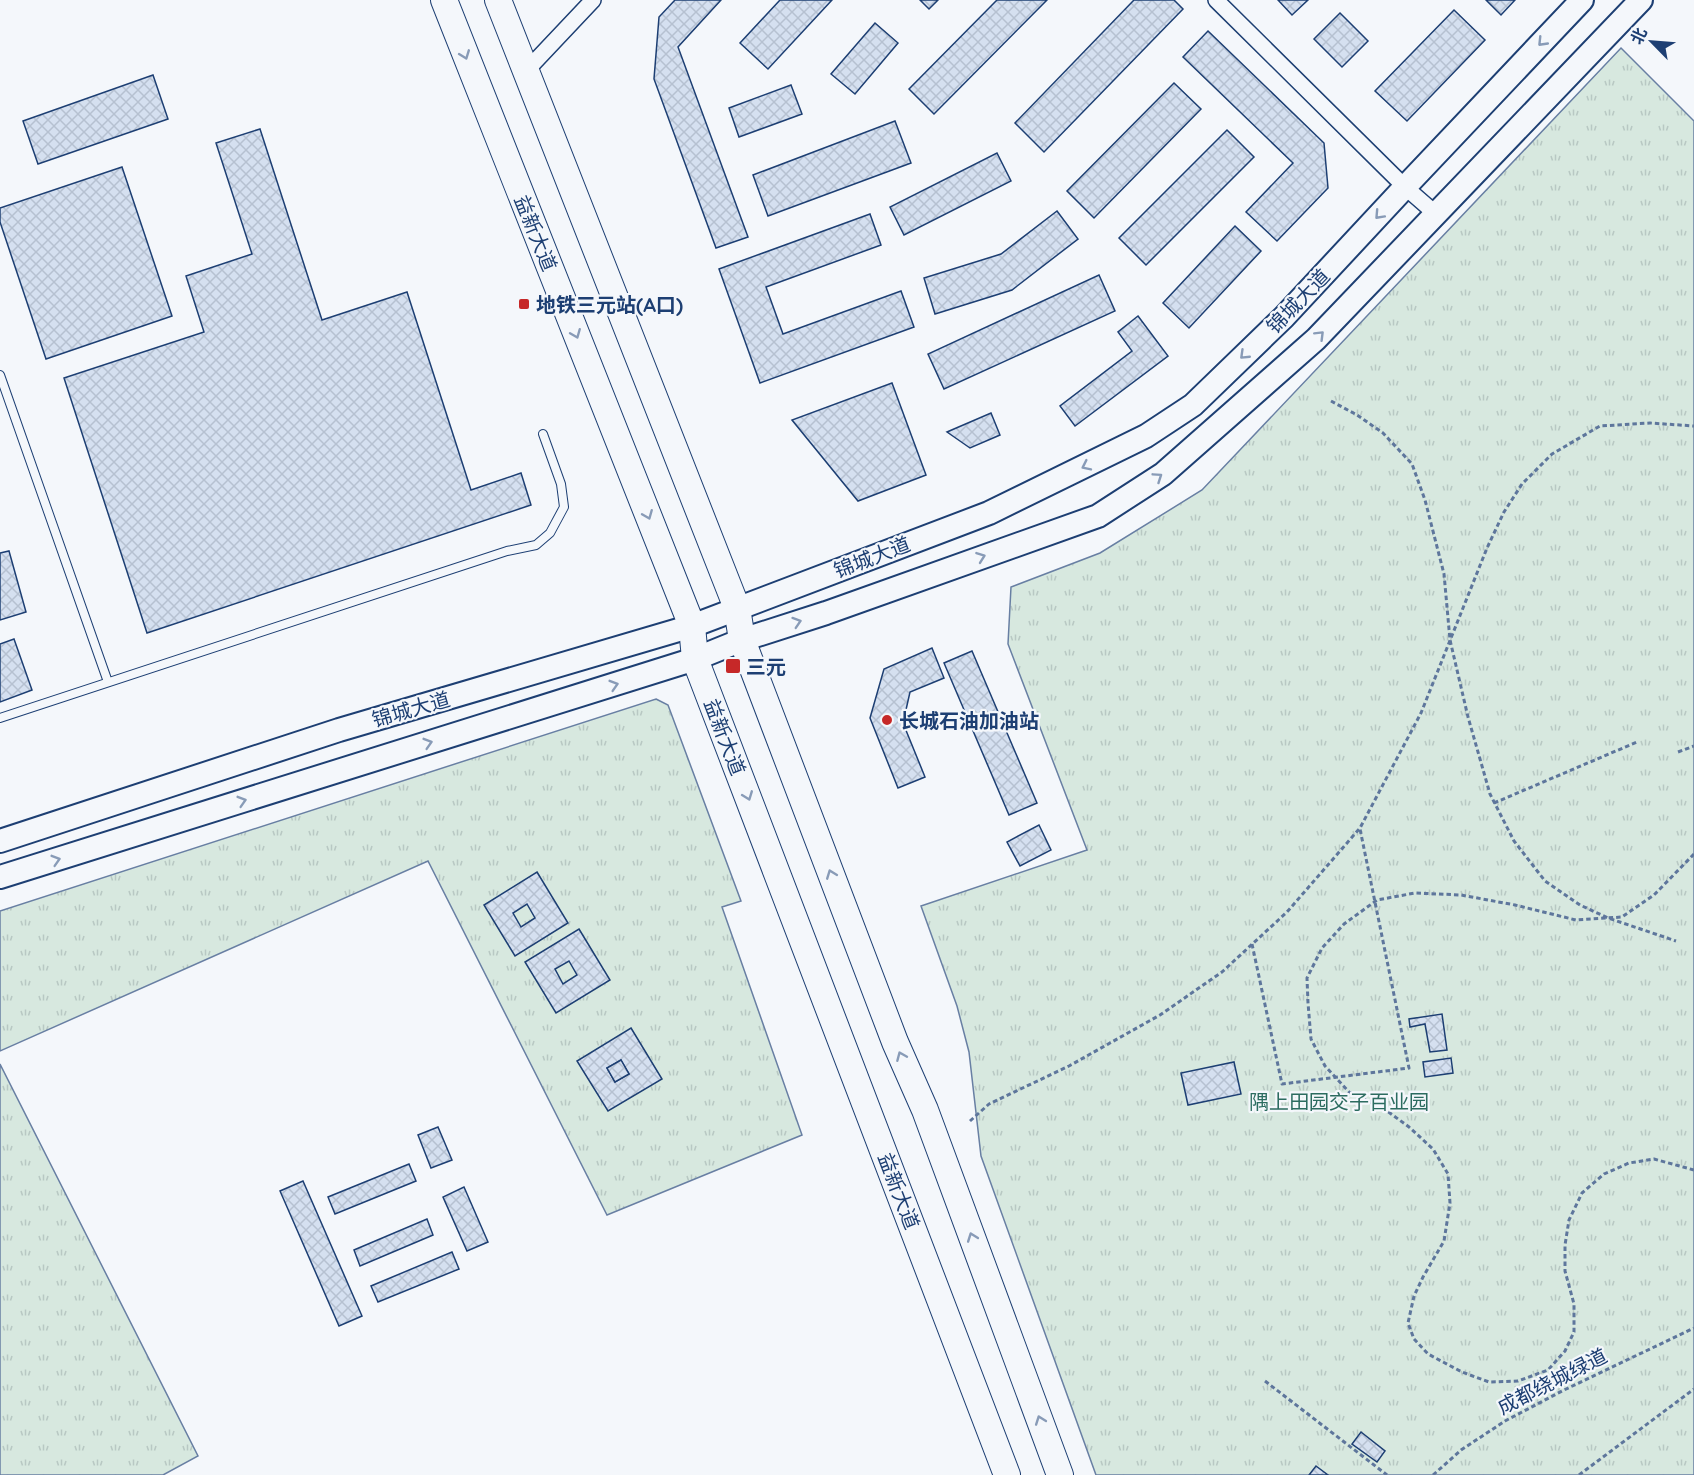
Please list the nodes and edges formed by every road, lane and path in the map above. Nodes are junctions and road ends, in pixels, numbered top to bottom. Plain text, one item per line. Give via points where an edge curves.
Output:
1 (444, 0) edge
2 (498, 0) edge
3 (593, 0) edge
4 (1216, 0) edge
5 (1582, 0) edge
6 (1641, 0) edge
7 (526, 71) junction
8 (1405, 187) junction
9 (1436, 214) junction
10 (0, 375) edge
11 (1330, 401) dead end
12 (1694, 426) edge
13 (543, 434) dead end
14 (737, 608) junction
15 (692, 626) junction
16 (742, 640) junction
17 (1450, 640) junction
18 (695, 659) junction
19 (108, 682) junction
20 (0, 718) edge
21 (1637, 742) dead end
22 (1694, 746) edge
23 (1678, 752) dead end
24 (1494, 803) junction
25 (1360, 828) junction
26 (0, 841) edge
27 (1694, 854) edge
28 (0, 877) edge
29 (1375, 902) junction
30 (1608, 918) junction
31 (1676, 941) dead end
32 (1252, 944) junction
33 (1335, 1077) junction
34 (970, 1121) dead end
35 (1694, 1170) edge
36 (1694, 1328) edge
37 (1264, 1381) dead end
38 (1694, 1389) edge
39 (1008, 1475) edge
40 (1060, 1475) edge
41 (1387, 1475) edge
42 (1433, 1475) edge
43 (1579, 1475) edge

1 -> 15 main road, 益新大道
2 - 7 main road
3 - 7 street
4 - 8 street
5 -> 8 main road, 锦城大道
6 - 9 main road, 锦城大道
7 - 14 main road
8 - 9 street
8 -> 14 main road, 锦城大道 via 1218,381 1193,405 1146,436 989,513
16 -> 9 main road, 锦城大道 via 1098,516 1163,474 1316,339
10 - 19 lane
11 - 17 path via 1383,433 1412,464 1443,574
12 - 17 path via 1600,426 1552,454 1522,484 1504,512
13 - 19 lane via 561,484 564,507 550,533 536,545 507,551
14 - 15 main road, 锦城大道
14 - 16 main road
15 - 18 main road, 益新大道
15 - 26 main road, 锦城大道 via 339,730
16 - 18 main road, 锦城大道
40 -> 16 main road via 925,1110 895,1042
17 - 24 path
17 - 25 path via 1421,712
28 -> 18 main road, 锦城大道
18 -> 39 main road, 益新大道
19 - 20 lane
21 - 24 path
22 - 23 path
24 - 30 path via 1514,841 1545,881
25 - 29 path
25 - 32 path via 1287,912
27 - 30 path via 1654,895 1622,917
29 - 30 path via 1415,893 1461,895 1576,920
29 - 33 path via 1344,924 1322,948 1307,978 1311,1039
29 - 33 path via 1408,1068
30 - 31 path
32 - 33 path via 1282,1084
32 - 34 path via 1222,972 1160,1015 1070,1066 989,1104
33 - 35 path via 1350,1092 1383,1108 1408,1127 1433,1149 1448,1174 1450,1203 1444,1241 1422,1277 1408,1323 1414,1339 1428,1354 1489,1382 1518,1381 1548,1370 1565,1351 1574,1332 1574,1304 1565,1271 1564,1245 1569,1220 1582,1193 1605,1174 1629,1163 1654,1160
36 - 42 path, 成都绕城绿道 via 1505,1421 1461,1450
37 - 41 path
38 - 43 path

